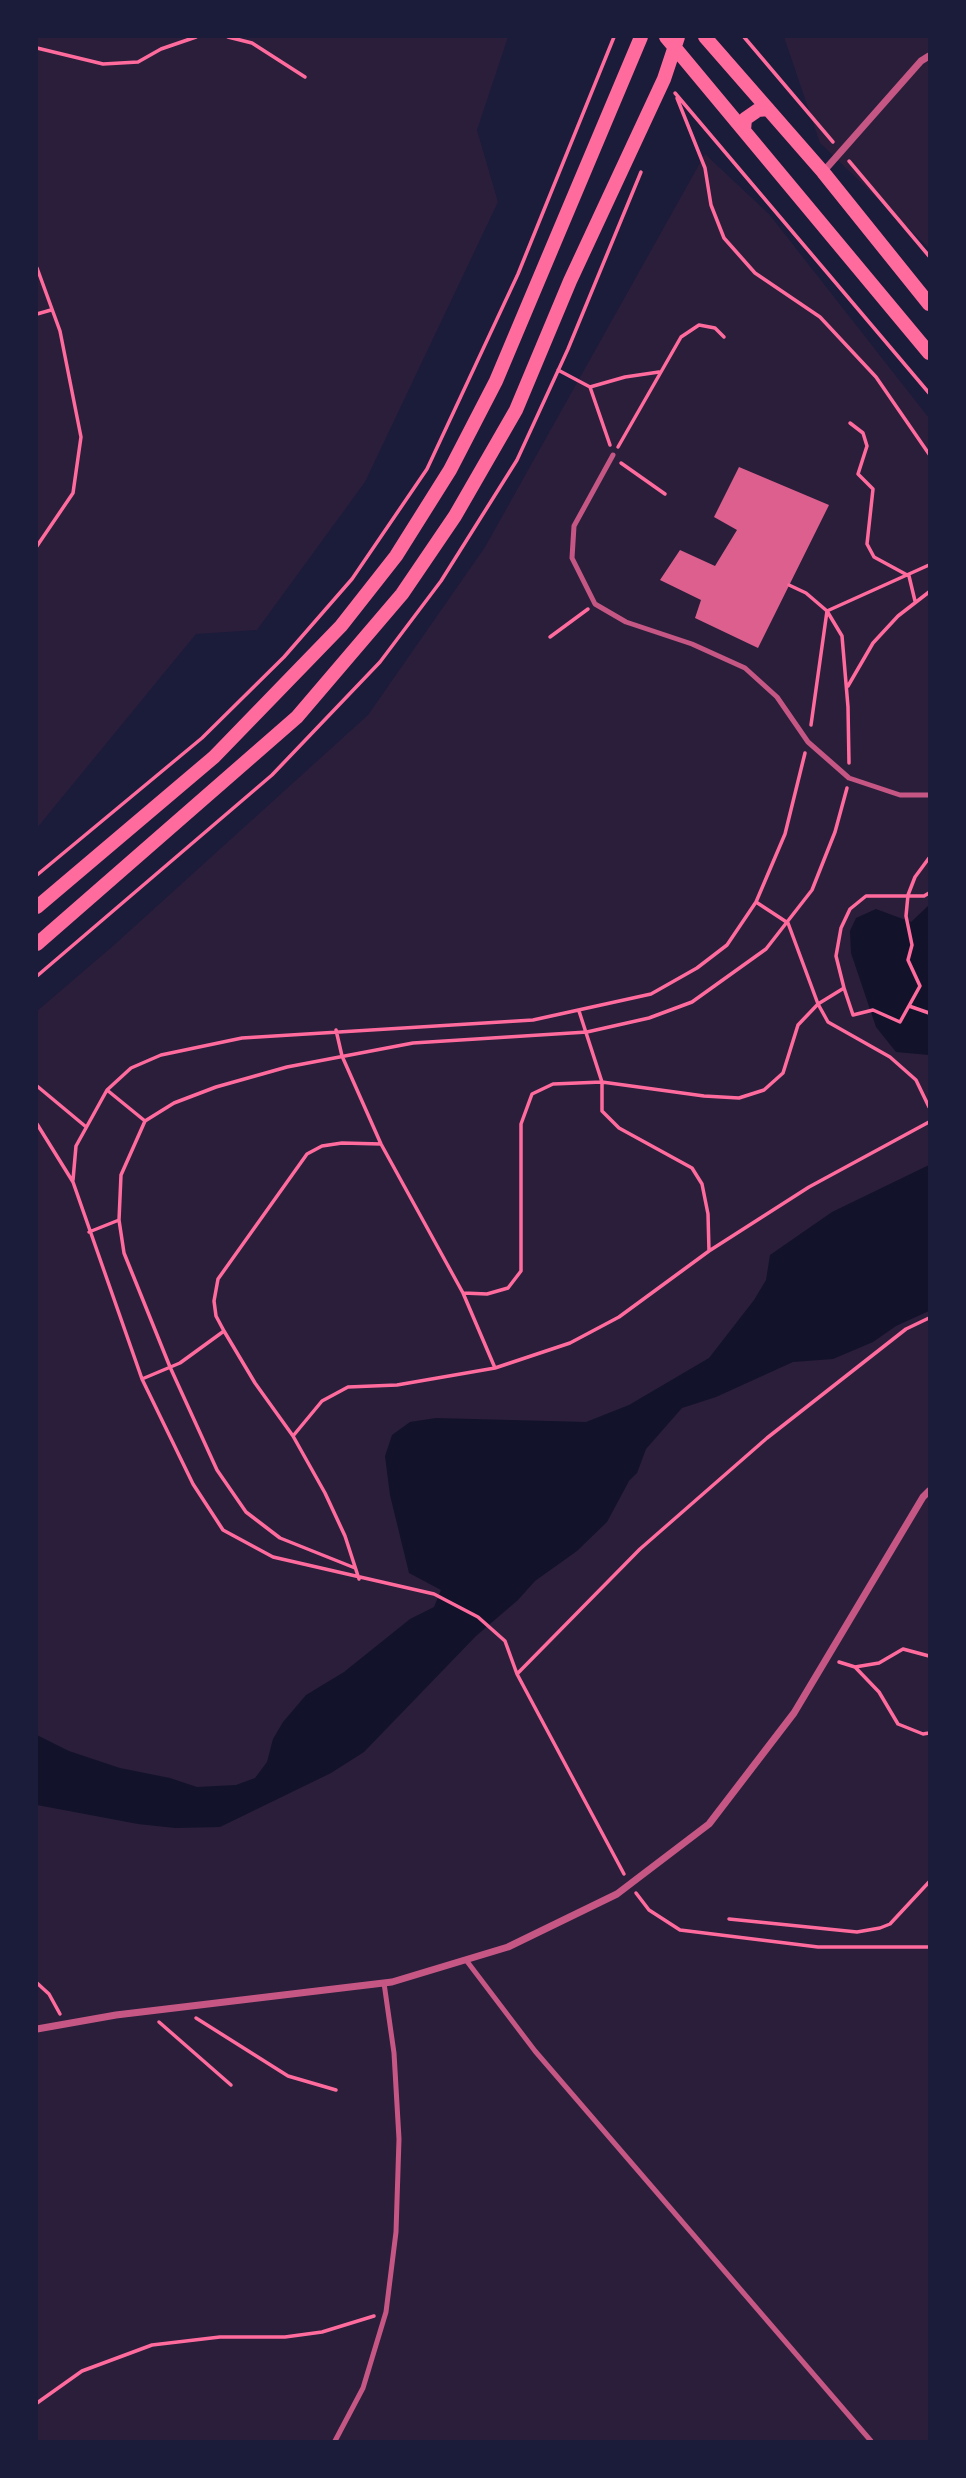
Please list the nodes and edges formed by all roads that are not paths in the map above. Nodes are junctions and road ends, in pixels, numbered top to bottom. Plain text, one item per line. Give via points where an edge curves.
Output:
1 (641, 37) edge
2 (705, 37) edge
3 (673, 40) edge
4 (929, 56) edge
5 (768, 109) junction
6 (744, 130) junction
7 (823, 172) junction
8 (929, 304) edge
9 (929, 353) edge
10 (613, 455) road end
11 (929, 795) edge
12 (37, 907) edge
13 (37, 944) edge
14 (929, 1491) edge
15 (466, 1960) junction
16 (384, 1983) junction
17 (37, 2028) edge
18 (335, 2441) edge
19 (871, 2441) edge

1 - 12 main road via 496,381 450,470 396,556 341,626 214,757
2 - 5 main road
3 - 6 main road
3 - 13 main road via 664,79 516,410 455,516 402,594 297,717
4 - 7 street
5 - 6 main road via 746,119
5 - 7 main road
6 - 9 main road
7 - 8 main road
10 - 11 lane via 574,526 572,558 595,604 626,622 745,668 777,697 808,742 849,778 900,795
14 - 15 street via 794,1713 709,1824 617,1894 508,1947
15 - 16 street
15 - 19 lane via 535,2051
16 - 17 street
16 - 18 lane via 399,2139 396,2232 386,2312 363,2388

